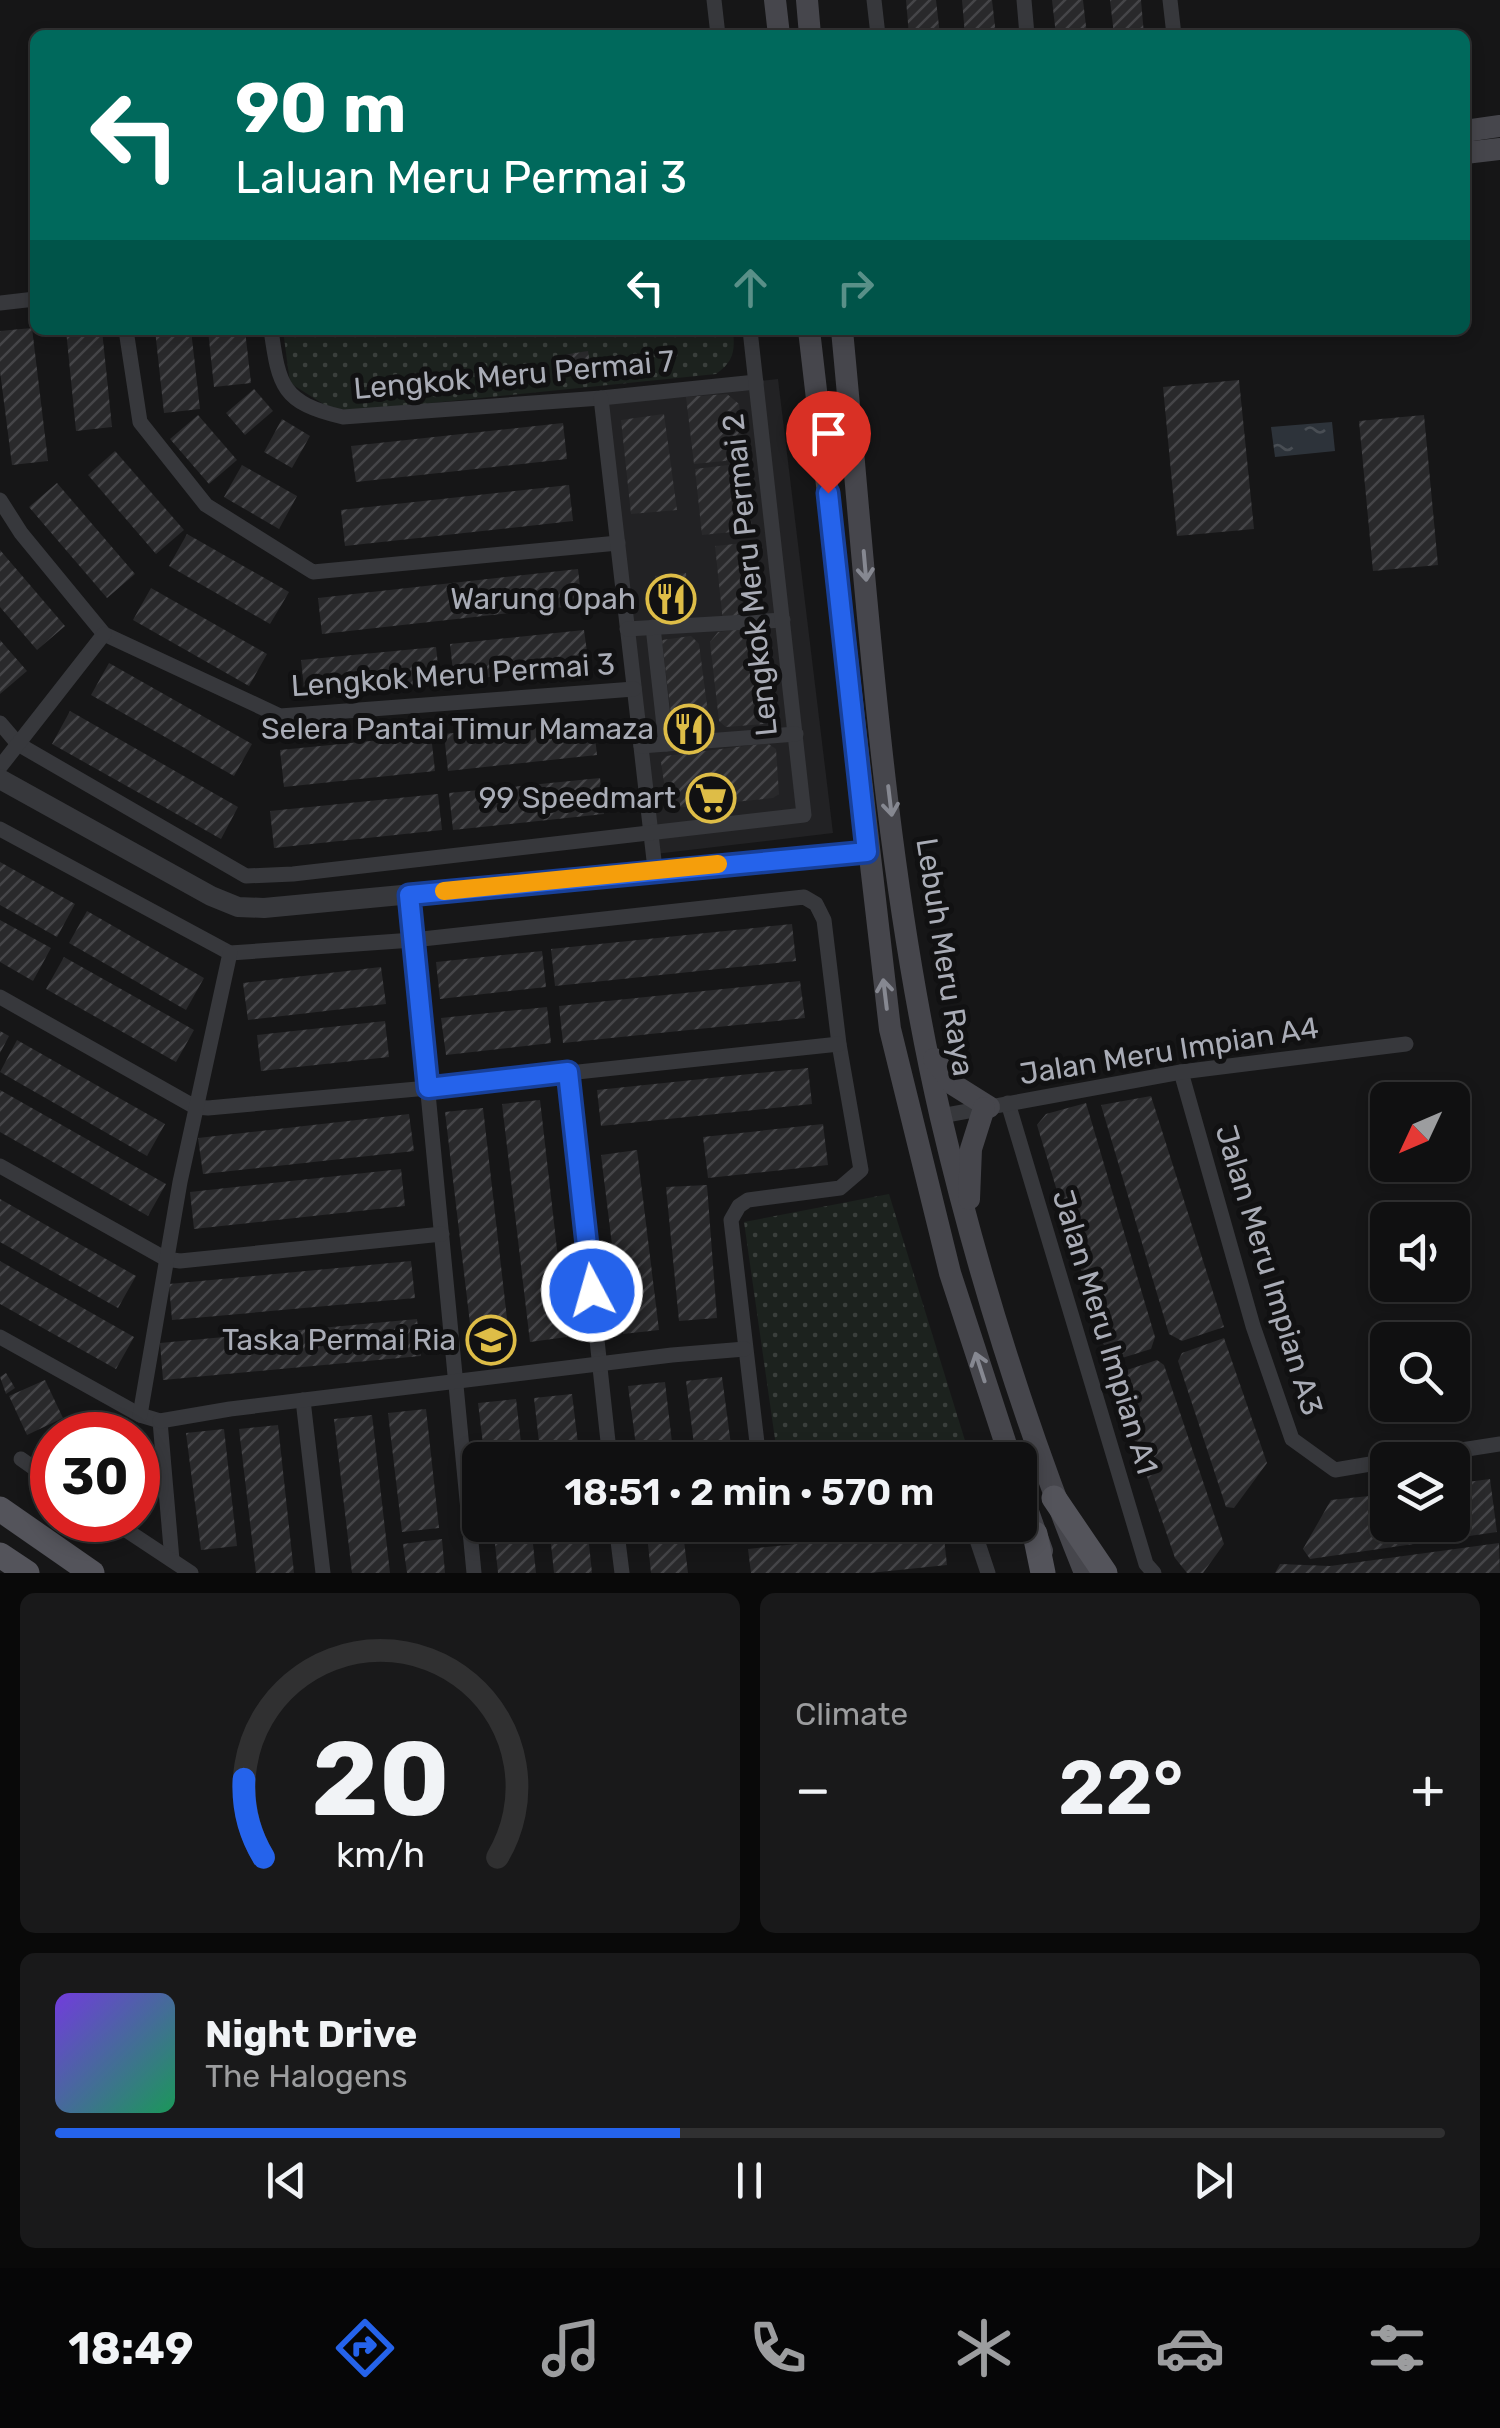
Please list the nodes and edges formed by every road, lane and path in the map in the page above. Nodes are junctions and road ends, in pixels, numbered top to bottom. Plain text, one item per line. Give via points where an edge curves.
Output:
1 (714, 0) edge
2 (775, 0) edge
3 (807, 0) edge
4 (874, 0) edge
5 (1024, 0) edge
6 (1170, 0) edge
7 (717, 30) edge
8 (778, 30) edge
9 (810, 30) edge
10 (877, 30) edge
11 (1027, 30) edge
12 (1173, 30) edge
13 (1500, 126) edge
14 (1470, 129) edge
15 (1500, 149) edge
16 (1470, 152) edge
17 (30, 300) edge
18 (0, 303) edge
19 (127, 335) edge
20 (272, 335) edge
21 (751, 335) edge
22 (810, 335) edge
23 (842, 335) edge
24 (756, 382) junction
25 (601, 398) junction
26 (0, 500) edge
27 (618, 543) junction
28 (782, 620) junction
29 (654, 627) junction
30 (627, 629) junction
31 (104, 634) junction
32 (634, 689) junction
33 (0, 723) edge
34 (796, 734) junction
35 (18, 744) junction
36 (666, 744) junction
37 (641, 746) junction
38 (0, 767) edge
39 (0, 779) edge
40 (0, 829) edge
41 (650, 834) junction
42 (867, 852) junction
43 (654, 869) junction
44 (409, 895) junction
45 (413, 940) junction
46 (230, 953) junction
47 (0, 997) edge
48 (839, 1044) junction
49 (1406, 1044) dead end
50 (928, 1052) junction
51 (568, 1072) junction
52 (1182, 1072) junction
53 (428, 1088) junction
54 (994, 1106) junction
55 (196, 1107) junction
56 (941, 1116) junction
57 (0, 1166) edge
58 (969, 1227) junction
59 (442, 1234) junction
60 (166, 1259) junction
61 (0, 1337) edge
62 (745, 1349) junction
63 (599, 1364) junction
64 (456, 1381) junction
65 (304, 1400) junction
66 (135, 1412) edge
67 (140, 1412) edge
68 (160, 1422) joint
69 (608, 1442) edge
70 (757, 1442) edge
71 (1004, 1442) edge
72 (1500, 1444) edge
73 (1470, 1449) edge
74 (20, 1460) dead end
75 (1370, 1465) edge
76 (30, 1467) edge
77 (1054, 1498) junction
78 (0, 1509) edge
79 (1037, 1539) edge
80 (145, 1542) edge
81 (618, 1542) edge
82 (978, 1542) edge
83 (1037, 1542) edge
84 (0, 1555) edge
85 (172, 1560) junction
86 (27, 1573) edge
87 (92, 1573) edge
88 (191, 1573) edge
89 (323, 1573) edge
90 (474, 1573) edge
91 (622, 1573) edge
92 (988, 1573) edge
93 (1043, 1573) edge
94 (1052, 1573) edge
95 (1084, 1573) edge
96 (1105, 1573) edge
97 (1154, 1573) edge

1 - 7 street
2 - 8 main road
3 - 9 main road
4 - 10 street
5 - 11 street
6 - 12 street
13 - 14 main road
15 - 16 main road
17 - 18 street
19 - 27 street via 140,422 206,504 314,572
20 - 25 street, Lengkok Meru Permai 7 via 284,387 314,408 343,417
21 - 24 street, Lengkok Meru Permai 2
22 - 42 main road, Lebuh Meru Raya
23 -> 50 main road, Lebuh Meru Raya via 878,704
24 - 25 street, Lengkok Meru Permai 7
24 - 28 street, Lengkok Meru Permai 2
25 - 27 street
26 - 31 street, Lengkok Meru Permai 3
27 - 30 street
28 - 29 street
28 - 34 street, Lengkok Meru Permai 2
29 - 30 street
29 - 36 street
30 - 32 street
31 - 32 street, Lengkok Meru Permai 3 via 280,716
31 - 35 street
32 - 37 street
33 - 35 street
34 - 36 street
34 - 41 street, Lengkok Meru Permai 2 via 804,814
35 - 38 street
35 - 41 street via 246,876
36 - 37 street
37 - 41 street
39 - 44 street via 238,907
40 - 46 street
41 - 43 street
42 - 43 street
71 -> 42 main road, Lebuh Meru Raya via 950,1273 903,1090
43 - 44 street
44 - 45 street
45 - 46 street
45 - 48 street via 804,897 824,920
45 - 53 street
46 - 55 street
47 - 55 street
48 - 51 street
48 - 62 street via 861,1170 840,1188 753,1199 734,1213
49 - 52 street, Jalan Meru Impian A4
50 - 54 main road via 954,1085
50 - 56 main road, Lebuh Meru Raya
51 - 53 street
51 - 63 street
52 - 54 street, Jalan Meru Impian A4
52 - 75 street, Jalan Meru Impian A3 via 1292,1439 1335,1470
53 - 55 street
53 - 59 street
54 - 56 street, Jalan Meru Impian A4
54 - 58 main road via 971,1149
54 - 97 street, Jalan Meru Impian A1
55 - 60 street
56 - 58 main road, Lebuh Meru Raya
57 - 60 street
58 - 77 main road, Lebuh Meru Raya
59 - 60 street
59 - 64 street
60 - 67 street
61 - 66 street
62 - 63 street
62 - 70 street
63 - 64 street
63 - 69 street
64 - 65 street
64 - 90 street
65 - 68 street
65 - 89 street
68 - 85 street
72 - 73 street
74 - 76 street
77 - 95 main road, Lebuh Meru Raya
77 - 96 main road
78 - 87 main road
79 - 94 main road
80 - 85 street
81 - 91 street
82 - 92 street
83 - 93 main road
84 - 86 main road
85 - 88 street

